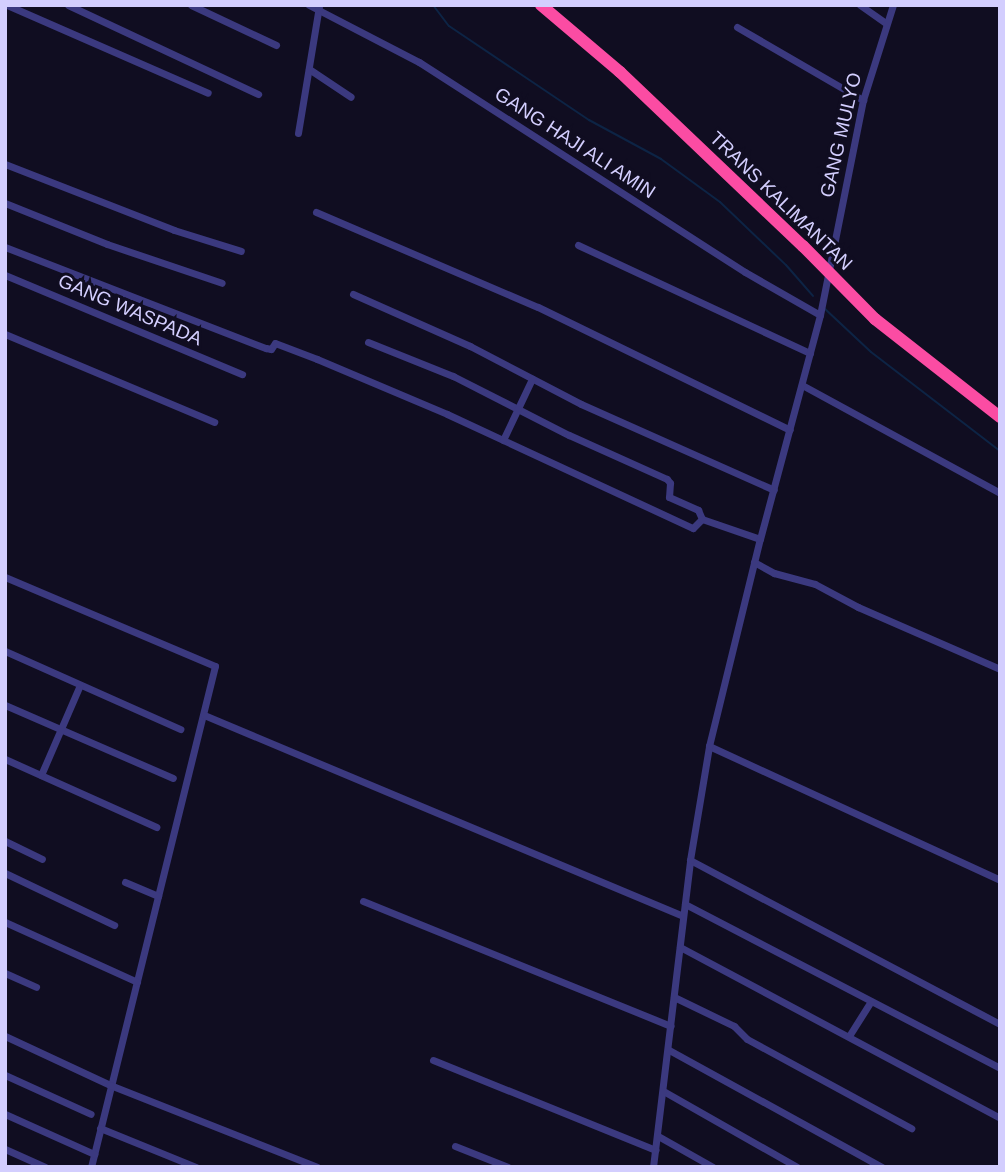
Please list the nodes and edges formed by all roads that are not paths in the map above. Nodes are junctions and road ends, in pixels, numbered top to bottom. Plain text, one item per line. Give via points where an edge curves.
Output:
1 (7, 5) edge
2 (68, 5) edge
3 (191, 5) edge
4 (309, 5) edge
5 (541, 5) edge
6 (860, 5) edge
7 (893, 5) edge
8 (319, 8) edge
9 (886, 23) junction
10 (737, 27) dead end
11 (276, 45) dead end
12 (309, 69) junction
13 (208, 93) dead end
14 (258, 94) dead end
15 (351, 97) dead end
16 (863, 100) junction
17 (298, 133) dead end
18 (5, 164) edge
19 (5, 203) edge
20 (316, 212) dead end
21 (578, 245) dead end
22 (5, 247) edge
23 (241, 251) dead end
24 (830, 274) junction
25 (5, 275) edge
26 (222, 283) dead end
27 (353, 293) dead end
28 (821, 313) junction
29 (5, 334) edge
30 (368, 342) dead end
31 (810, 353) junction
32 (242, 374) dead end
33 (532, 379) junction
34 (802, 385) junction
35 (518, 410) junction
36 (1000, 417) edge
37 (214, 422) dead end
38 (790, 430) junction
39 (503, 440) junction
40 (774, 490) junction
41 (1000, 493) edge
42 (702, 519) junction
43 (760, 539) junction
44 (754, 562) junction
45 (5, 577) edge
46 (5, 652) edge
47 (1000, 669) edge
48 (80, 685) junction
49 (5, 705) edge
50 (204, 715) junction
51 (180, 729) dead end
52 (61, 730) junction
53 (709, 746) junction
54 (5, 759) edge
55 (41, 775) junction
56 (173, 778) dead end
57 (156, 827) dead end
58 (5, 842) edge
59 (42, 859) dead end
60 (690, 860) junction
61 (5, 873) edge
62 (1000, 880) edge
63 (125, 882) dead end
64 (158, 896) junction
65 (363, 901) dead end
66 (685, 904) junction
67 (683, 916) junction
68 (5, 922) edge
69 (114, 925) dead end
70 (680, 947) junction
71 (5, 973) edge
72 (137, 982) junction
73 (36, 987) dead end
74 (674, 997) junction
75 (872, 1001) junction
76 (1000, 1024) edge
77 (671, 1026) junction
78 (5, 1036) edge
79 (849, 1037) junction
80 (669, 1050) junction
81 (433, 1060) dead end
82 (1000, 1068) edge
83 (5, 1075) edge
84 (110, 1085) junction
85 (664, 1092) junction
86 (5, 1114) edge
87 (91, 1114) dead end
88 (1000, 1118) edge
89 (100, 1128) junction
90 (911, 1128) dead end
91 (658, 1136) junction
92 (455, 1146) dead end
93 (5, 1149) edge
94 (656, 1150) junction
95 (94, 1154) junction
96 (45, 1167) edge
97 (91, 1167) edge
98 (196, 1167) edge
99 (317, 1167) edge
100 (508, 1167) edge
101 (653, 1167) edge
102 (713, 1167) edge
103 (797, 1167) edge
104 (882, 1167) edge

1 - 13 street
2 - 14 street
3 - 11 street
4 - 8 street, GANG HAJI ALI AMIN
5 - 24 highway, TRANS KALIMANTAN via 604,57
6 - 9 street
7 - 9 street, GANG MULYO
8 - 12 street
8 - 28 street, GANG HAJI ALI AMIN via 419,62 745,272
9 - 16 street, GANG MULYO
10 - 16 street
12 - 15 street
12 - 17 street
16 - 24 street, GANG MULYO
18 - 23 street
19 - 26 street
20 - 38 street via 538,307
21 - 31 street
22 - 39 street via 267,348 275,343
24 - 28 street, GANG MULYO
24 - 36 highway, TRANS KALIMANTAN via 893,334
25 - 32 street, GANG WASPADA
27 - 33 street
28 - 31 street, GANG MULYO
29 - 37 street
30 - 35 street via 453,376
31 - 34 street, GANG MULYO
33 - 35 street
33 - 40 street
34 - 38 street, GANG MULYO
34 - 41 street
35 - 39 street
35 - 42 street via 667,479 668,496 698,510
38 - 40 street, GANG MULYO
39 - 42 street via 693,528
40 - 43 street, GANG MULYO
42 - 43 street
43 - 44 street, GANG MULYO
44 - 47 street via 774,573 815,584
44 - 53 street, GANG MULYO
45 - 50 street via 215,666
46 - 48 street
48 - 51 street
48 - 52 street
49 - 52 street
50 - 64 street
50 - 67 street
52 - 55 street
52 - 56 street
53 - 60 street, GANG MULYO
53 - 62 street via 807,786
54 - 55 street
55 - 57 street
58 - 59 street
60 - 66 street, GANG MULYO
60 - 76 street
61 - 69 street
63 - 64 street
64 - 72 street
65 - 77 street
66 - 67 street, GANG MULYO
66 - 75 street
67 - 70 street, GANG MULYO
68 - 72 street
70 - 74 street, GANG MULYO
70 - 79 street
71 - 73 street
72 - 84 street
74 - 77 street, GANG MULYO
74 - 90 street via 734,1026 747,1039
75 - 79 street
75 - 82 street
77 - 80 street, GANG MULYO
78 - 84 street
79 - 88 street
80 - 85 street, GANG MULYO
80 - 104 street
81 - 94 street
83 - 87 street
84 - 89 street
84 - 99 street
85 - 91 street, GANG MULYO
85 - 103 street
86 - 95 street
89 - 95 street
89 - 98 street
91 - 94 street, GANG MULYO
91 - 102 street
92 - 100 street
93 - 96 street
94 - 101 street, GANG MULYO
95 - 97 street

